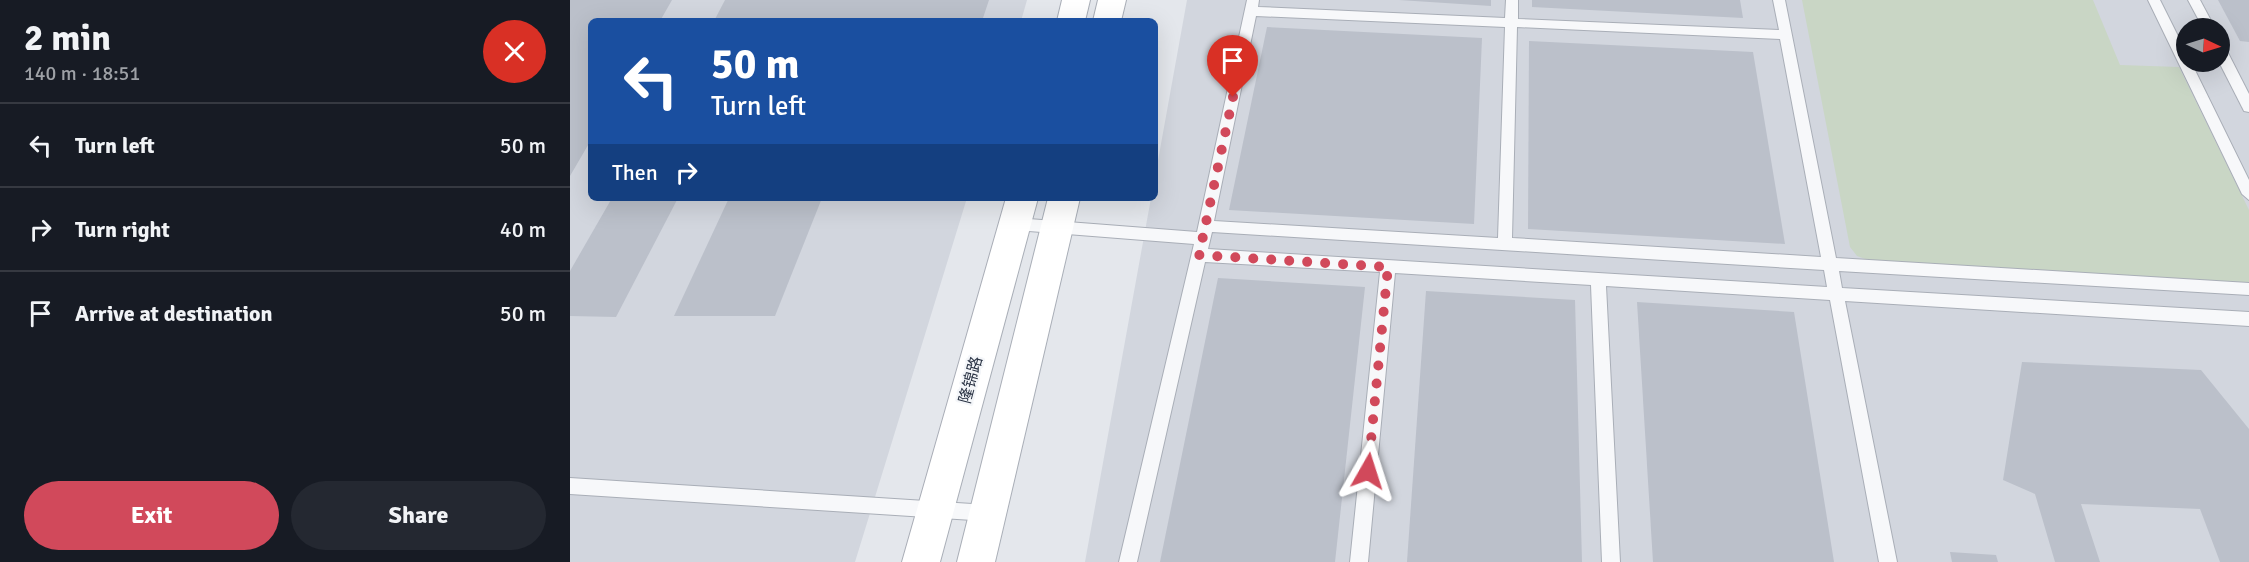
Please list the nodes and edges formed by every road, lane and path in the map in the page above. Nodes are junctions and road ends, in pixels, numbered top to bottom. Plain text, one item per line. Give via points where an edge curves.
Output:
1 (1076, 0) edge
2 (1112, 0) edge
3 (1512, 0) edge
4 (1779, 0) edge
5 (2154, 0) edge
6 (2194, 0) edge
7 (1252, 5) edge
8 (1072, 18) edge
9 (1108, 18) edge
10 (2204, 18) edge
11 (1511, 22) junction
12 (1785, 35) junction
13 (2230, 70) edge
14 (2249, 107) edge
15 (2249, 194) edge
16 (1018, 211) edge
17 (1061, 213) edge
18 (1203, 240) junction
19 (1505, 244) junction
20 (1830, 264) junction
21 (1388, 267) junction
22 (1598, 280) junction
23 (2249, 289) edge
24 (1838, 296) junction
25 (2249, 319) edge
26 (570, 486) edge
27 (936, 510) junction
28 (988, 513) junction
29 (921, 562) edge
30 (976, 562) edge
31 (1128, 562) edge
32 (1359, 562) edge
33 (1611, 562) edge
34 (1888, 562) edge

1 - 8 main road
2 - 9 main road
3 - 11 lane
4 - 12 lane
5 - 15 lane
6 - 10 lane
7 - 11 lane
7 - 18 lane
11 - 12 lane
11 - 19 lane
12 - 20 lane
13 - 14 lane
16 - 17 lane
16 - 27 main road, 隆锦路
17 - 18 lane
17 - 28 main road
18 - 19 lane
18 - 21 lane
18 - 31 lane
19 - 20 lane
20 - 23 lane
20 - 24 lane
21 - 22 lane
21 - 32 lane
22 - 24 lane
22 - 33 lane
24 - 25 lane
24 - 34 lane
26 - 27 lane
27 - 28 lane
27 - 29 main road, 隆锦路
28 - 30 main road

